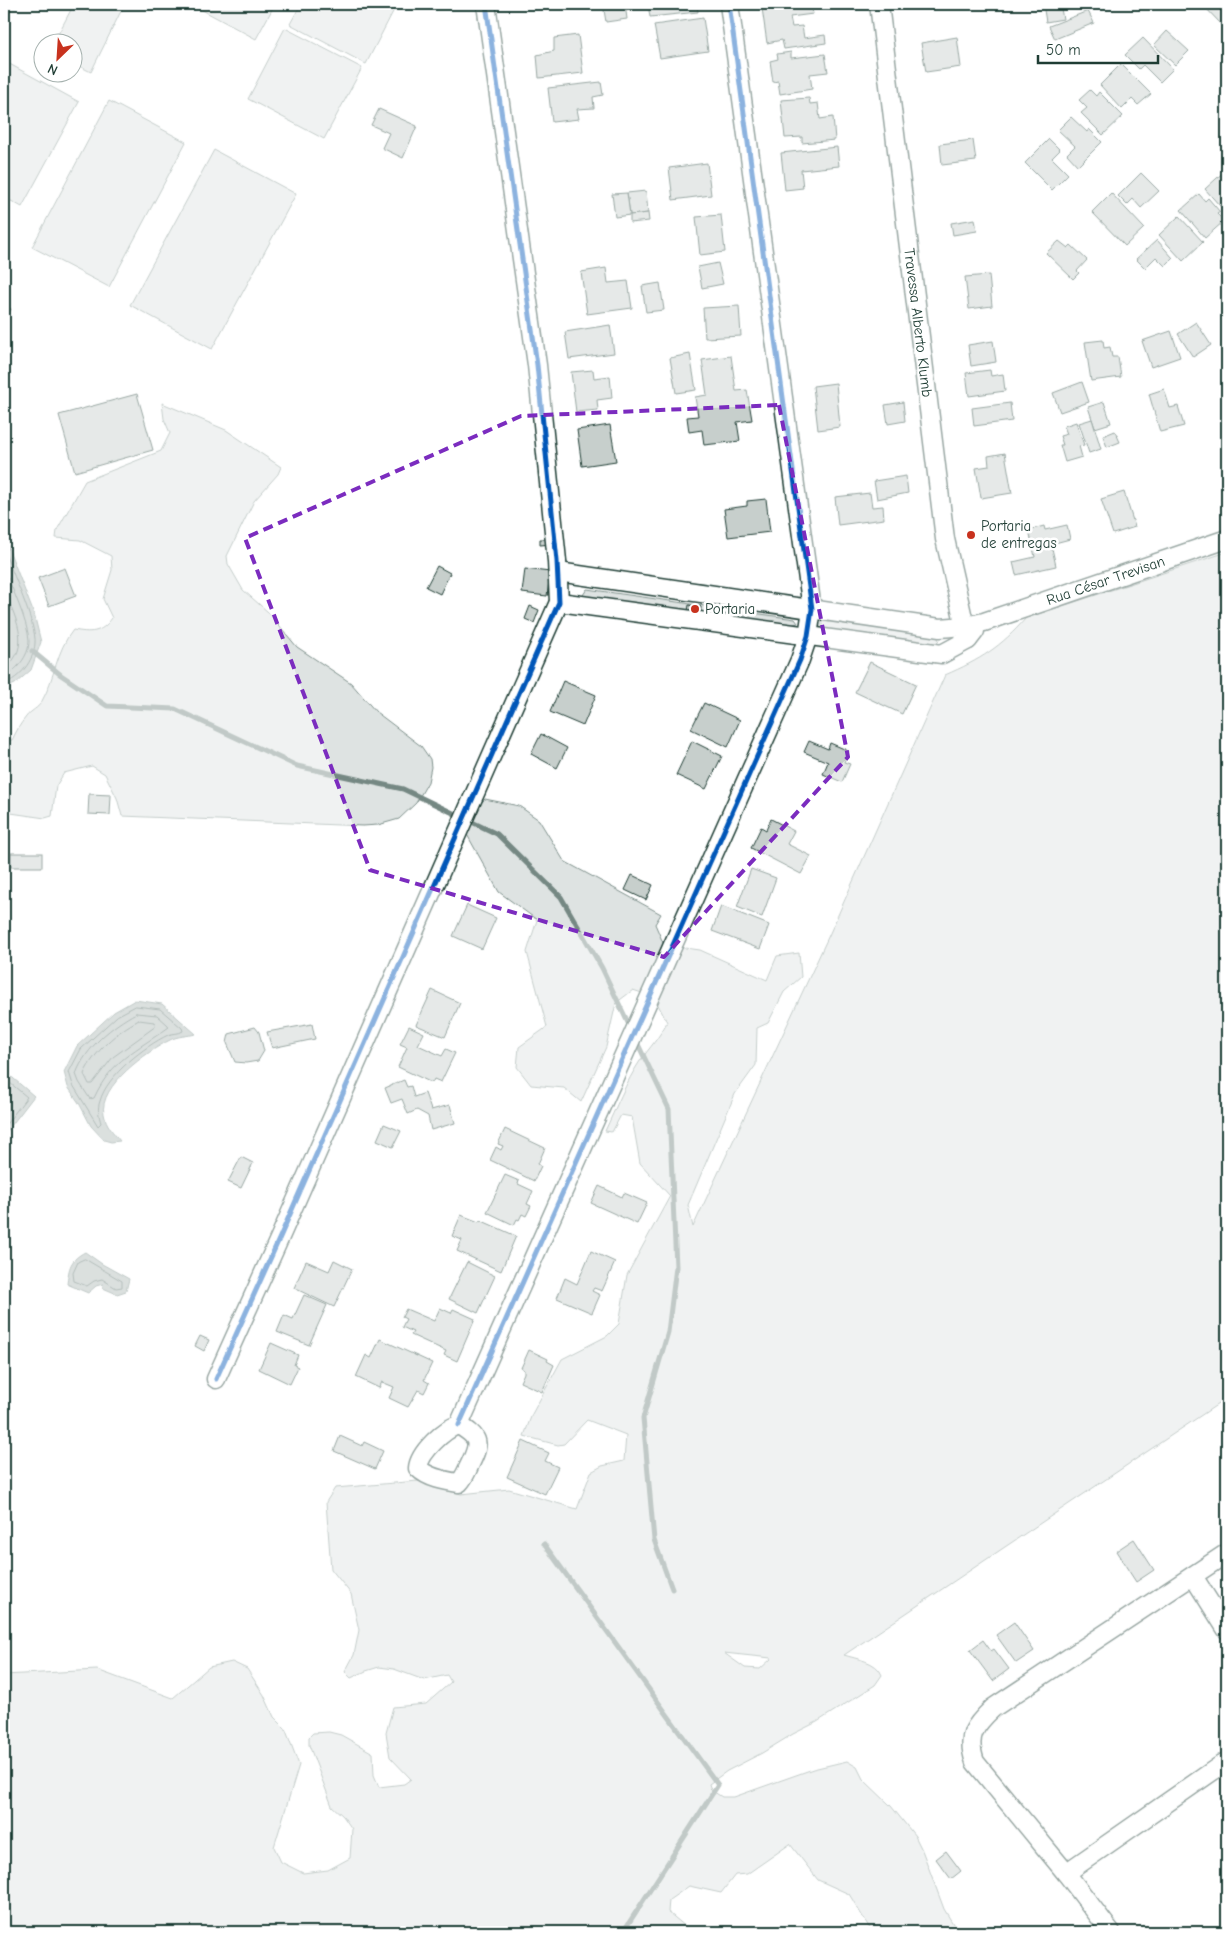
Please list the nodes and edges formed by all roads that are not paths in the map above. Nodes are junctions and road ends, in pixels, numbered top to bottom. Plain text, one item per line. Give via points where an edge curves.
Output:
1 (486, 4) edge
2 (729, 4) edge
3 (879, 4) edge
4 (1227, 539) edge
5 (558, 572) junction
6 (559, 602) junction
7 (812, 609) junction
8 (966, 633) junction
9 (808, 636) junction
10 (216, 1379) dead end
11 (458, 1425) dead end
12 (1227, 1553) edge
13 (1193, 1576) junction
14 (1227, 1630) edge
15 (1227, 1761) edge
16 (1066, 1873) junction
17 (1110, 1932) edge

1 - 5 street via 537,365
2 - 7 street
3 - 8 street, Travessa Alberto Klumb via 945,539
4 - 8 street, Rua César Trevisan via 984,622
5 - 6 street
5 - 7 street
6 - 9 street
6 - 10 street
7 - 8 street
7 - 9 street
8 - 9 street via 942,654
9 - 11 street
12 - 13 street
13 - 14 street
13 - 16 street via 993,1708 972,1732 970,1748 976,1762
15 - 16 street
16 - 17 street

